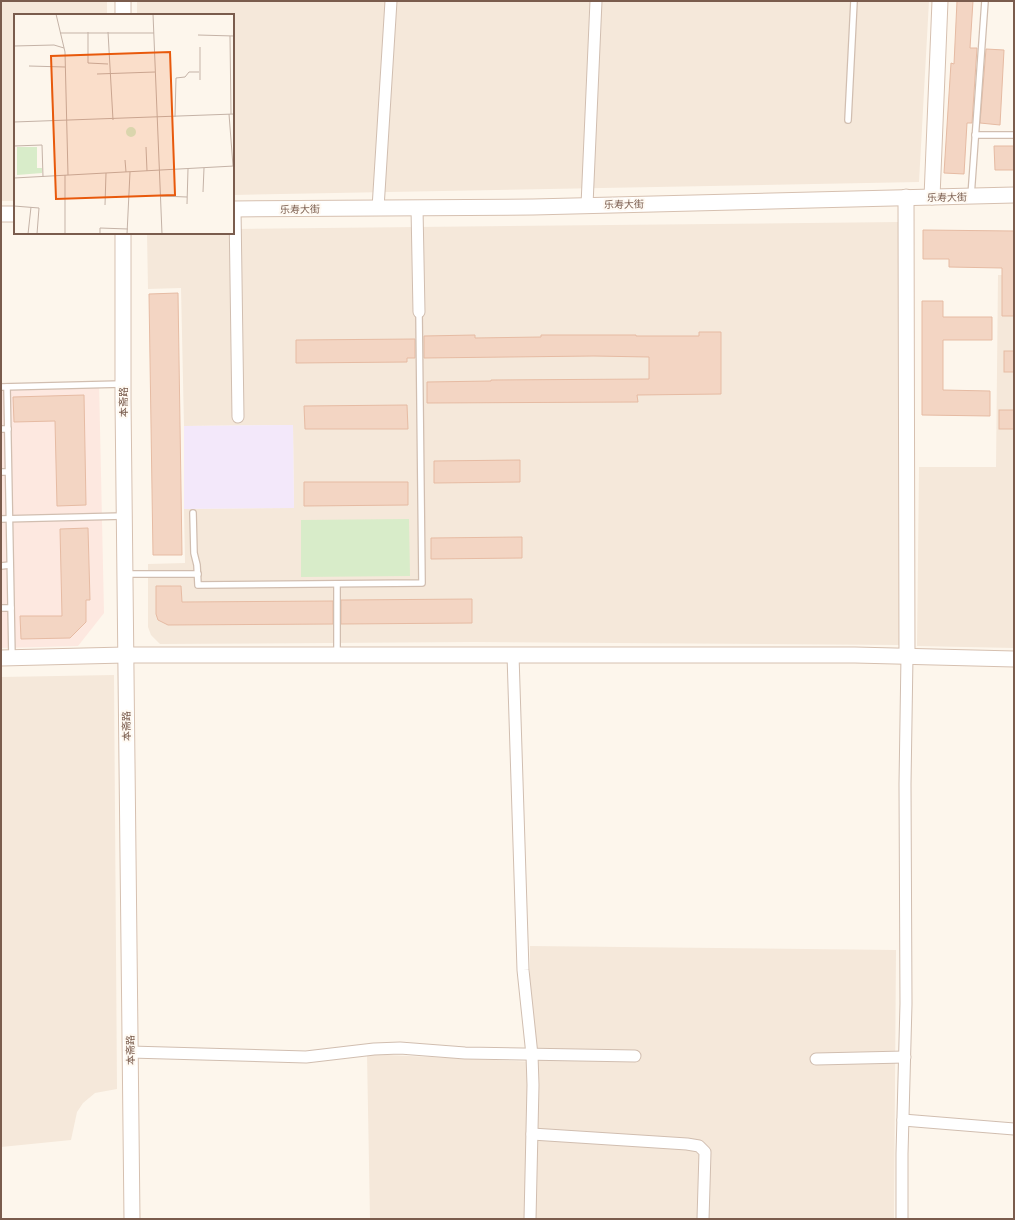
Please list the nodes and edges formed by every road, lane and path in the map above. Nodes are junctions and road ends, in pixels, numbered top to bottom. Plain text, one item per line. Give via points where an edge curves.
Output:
1 (123, 1) edge
2 (391, 1) edge
3 (596, 1) edge
4 (854, 1) edge
5 (940, 1) edge
6 (985, 1) edge
7 (123, 14) edge
8 (848, 120) dead end
9 (975, 135) junction
10 (1014, 136) edge
11 (1014, 195) edge
12 (970, 196) junction
13 (932, 197) junction
14 (906, 198) junction
15 (587, 205) junction
16 (378, 208) junction
17 (416, 208) junction
18 (234, 209) edge
19 (1, 214) edge
20 (14, 214) edge
21 (123, 234) edge
22 (419, 312) joint
23 (123, 384) junction
24 (4, 387) edge
25 (238, 417) dead end
26 (1, 429) edge
27 (8, 429) junction
28 (1, 472) edge
29 (8, 472) junction
30 (193, 513) dead end
31 (124, 516) junction
32 (9, 518) junction
33 (1, 519) edge
34 (10, 565) junction
35 (1, 566) edge
36 (124, 574) junction
37 (198, 574) junction
38 (336, 584) junction
39 (1, 608) edge
40 (11, 608) junction
41 (126, 655) junction
42 (337, 655) junction
43 (513, 655) junction
44 (907, 656) junction
45 (7, 658) edge
46 (1014, 659) edge
47 (130, 1052) junction
48 (532, 1055) junction
49 (635, 1056) dead end
50 (905, 1057) junction
51 (816, 1059) dead end
52 (903, 1120) junction
53 (1014, 1129) edge
54 (532, 1134) junction
55 (132, 1219) edge
56 (530, 1219) edge
57 (703, 1219) edge
58 (902, 1219) edge

1 - 7 street
2 - 16 street
3 - 15 street
4 - 8 lane
5 - 13 street
6 - 9 lane
9 - 10 lane
9 - 12 lane
11 - 12 street, 乐寿大街
12 - 13 street, 乐寿大街
13 - 14 street, 乐寿大街
14 - 15 street, 乐寿大街
14 - 44 street
15 - 17 street, 乐寿大街
16 - 17 street, 乐寿大街
16 - 18 street, 乐寿大街
17 - 22 street
18 - 25 street
19 - 20 street
21 - 23 street, 本斋路
22 - 38 lane via 422,583
23 - 24 lane
23 - 31 street, 本斋路
24 - 27 lane
26 - 27 lane
27 - 29 lane
28 - 29 lane
29 - 32 lane
30 - 37 lane via 194,553
31 - 32 lane
31 - 36 street, 本斋路
32 - 33 lane
32 - 34 lane
34 - 35 lane
34 - 40 lane
36 - 37 lane
36 - 41 street, 本斋路
37 - 38 lane via 198,585
38 - 42 lane
39 - 40 lane
40 - 45 lane
41 - 42 street
41 - 45 street
41 - 47 street, 本斋路
42 - 43 street
43 - 44 street
43 - 48 street via 523,970
44 - 46 street
44 - 50 street
47 - 48 street via 306,1057 400,1048
47 - 55 street, 本斋路
48 - 49 street
48 - 54 street
50 - 51 street
50 - 52 street
52 - 53 street
52 - 58 street
54 - 56 street
54 - 57 street via 698,1146 705,1152

